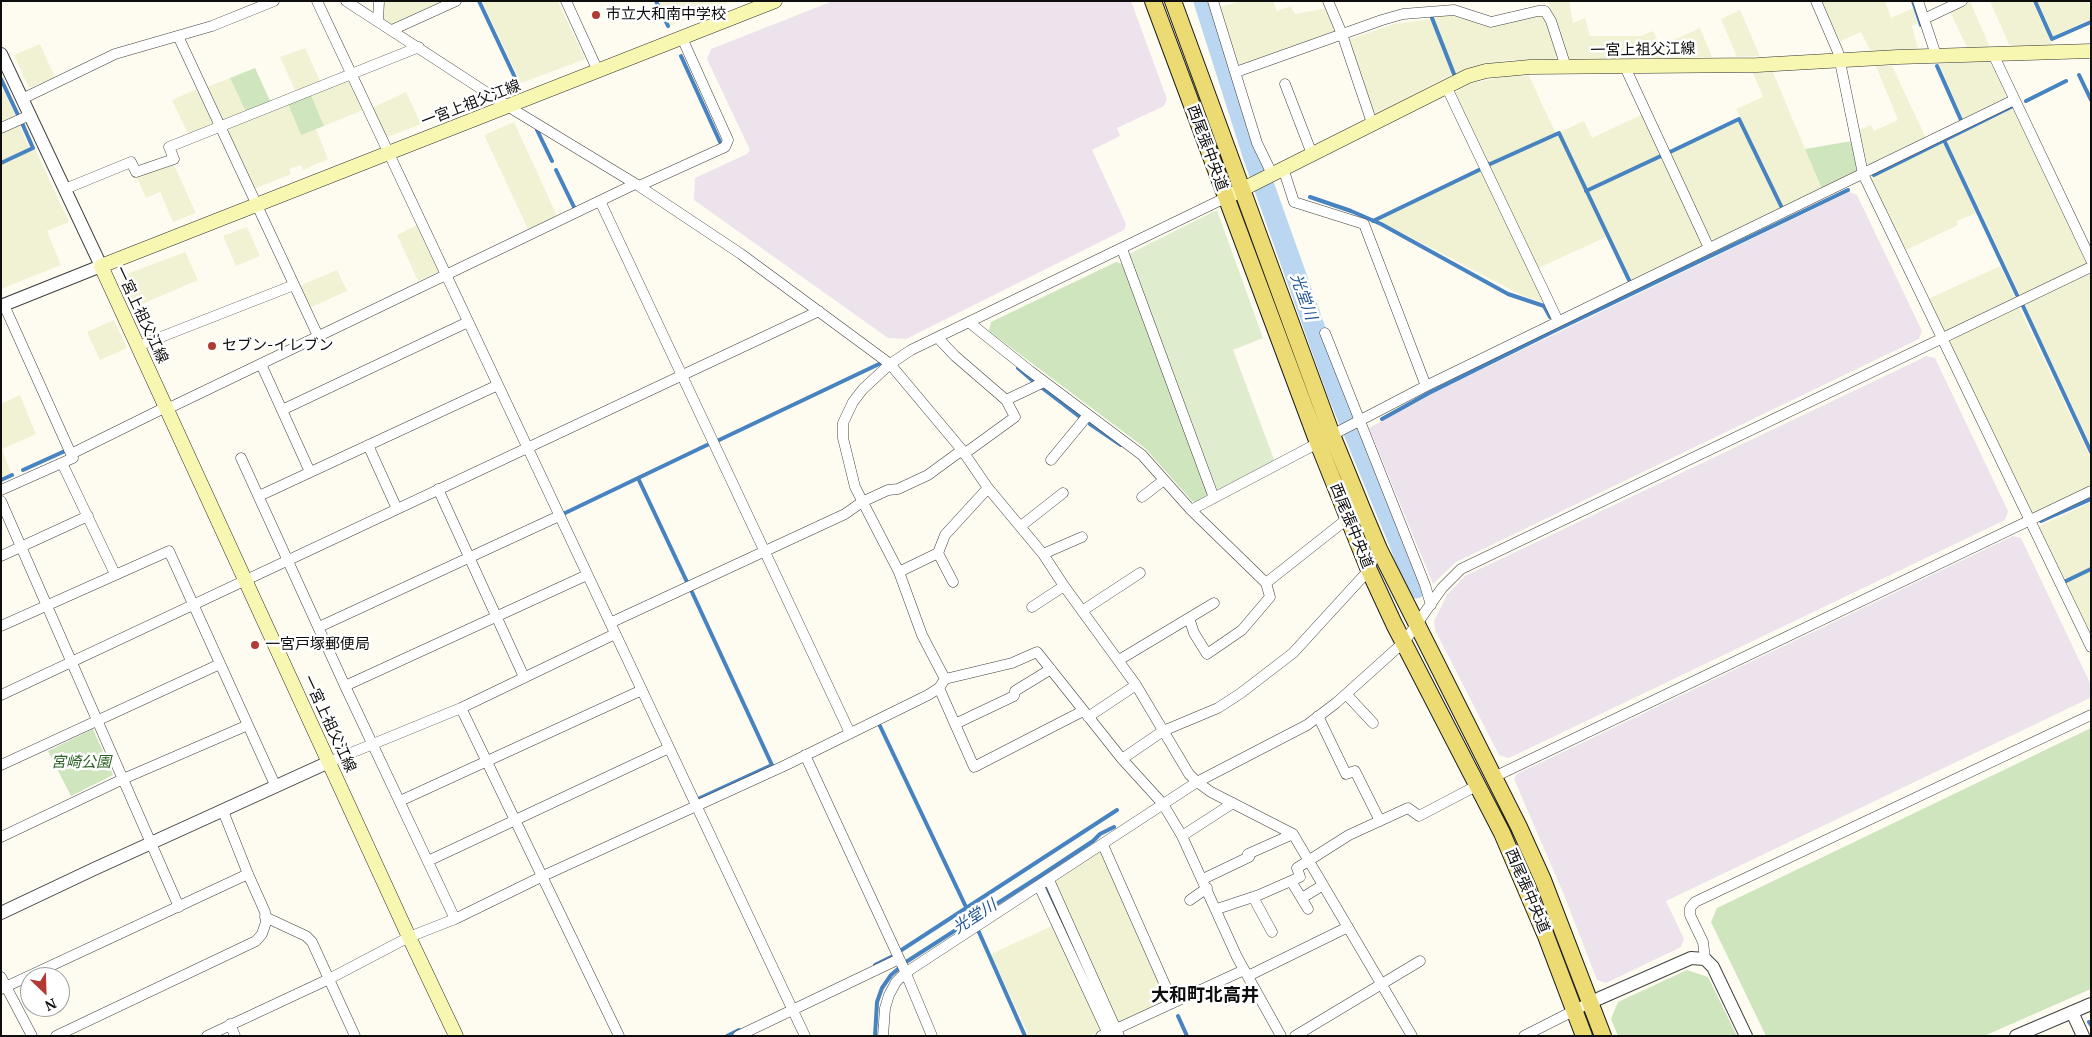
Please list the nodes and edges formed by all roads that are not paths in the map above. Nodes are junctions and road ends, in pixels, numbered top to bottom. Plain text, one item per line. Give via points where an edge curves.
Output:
1 (274, 1) edge
2 (317, 1) edge
3 (346, 1) edge
4 (379, 1) edge
5 (456, 1) edge
6 (566, 1) edge
7 (775, 1) edge
8 (1153, 1) edge
9 (1173, 1) edge
10 (1213, 1) edge
11 (1328, 1) edge
12 (1816, 1) edge
13 (1918, 1) edge
14 (1962, 1) edge
15 (752, 5) edge
16 (1544, 6) edge
17 (1924, 19) junction
18 (378, 21) junction
19 (392, 30) junction
20 (1342, 34) junction
21 (178, 36) junction
22 (682, 38) junction
23 (419, 47) junction
24 (2091, 50) edge
25 (1, 54) edge
26 (1993, 54) junction
27 (1936, 55) junction
28 (1840, 59) junction
29 (1566, 67) junction
30 (1625, 67) junction
31 (598, 71) junction
32 (1236, 72) junction
33 (352, 75) junction
34 (1285, 84) dead end
35 (1446, 86) junction
36 (22, 99) junction
37 (2014, 100) junction
38 (509, 107) junction
39 (30, 115) junction
40 (1372, 123) junction
41 (220, 127) junction
42 (1, 128) edge
43 (390, 153) junction
44 (1312, 154) junction
45 (1275, 172) junction
46 (1863, 174) junction
47 (637, 185) junction
48 (1248, 186) junction
49 (65, 189) junction
50 (1225, 198) junction
51 (600, 201) junction
52 (256, 205) junction
53 (1710, 248) junction
54 (1122, 249) junction
55 (2091, 260) edge
56 (100, 266) junction
57 (2091, 267) edge
58 (446, 275) junction
59 (294, 286) junction
60 (2, 306) edge
61 (819, 310) junction
62 (1558, 321) junction
63 (468, 322) junction
64 (970, 323) junction
65 (1326, 333) dead end
66 (318, 336) junction
67 (938, 338) junction
68 (1942, 338) junction
69 (138, 346) junction
70 (261, 364) junction
71 (890, 364) junction
72 (682, 374) junction
73 (1044, 382) junction
74 (498, 385) junction
75 (1426, 386) junction
76 (1006, 400) junction
77 (166, 408) junction
78 (282, 410) junction
79 (1088, 415) junction
80 (1357, 421) junction
81 (1331, 435) junction
82 (368, 446) junction
83 (526, 447) junction
84 (963, 452) junction
85 (71, 454) junction
86 (241, 458) dead end
87 (1051, 460) dead end
88 (62, 463) junction
89 (310, 472) junction
90 (1164, 480) junction
91 (988, 488) junction
92 (1, 490) edge
93 (438, 490) junction
94 (2091, 491) edge
95 (1063, 493) dead end
96 (259, 496) junction
97 (1142, 498) dead end
98 (1214, 498) junction
99 (1, 501) edge
100 (862, 502) junction
101 (397, 509) junction
102 (1191, 510) junction
103 (88, 516) junction
104 (560, 516) junction
105 (1347, 519) junction
106 (2029, 521) junction
107 (1021, 526) junction
108 (1082, 536) dead end
109 (21, 547) junction
110 (763, 551) junction
111 (938, 553) junction
112 (1043, 554) junction
113 (1, 556) edge
114 (470, 558) junction
115 (289, 560) junction
116 (1369, 570) junction
117 (899, 572) junction
118 (1140, 573) dead end
119 (114, 574) junction
120 (587, 575) junction
121 (245, 580) junction
122 (953, 582) dead end
123 (1266, 583) junction
124 (1064, 586) junction
125 (1214, 603) dead end
126 (1430, 604) junction
127 (46, 605) junction
128 (194, 605) junction
129 (1032, 607) dead end
130 (1082, 611) junction
131 (497, 617) junction
132 (1189, 618) junction
133 (610, 623) junction
134 (1418, 625) junction
135 (1, 626) edge
136 (319, 627) junction
137 (615, 634) junction
138 (1404, 642) junction
139 (2091, 647) edge
140 (1119, 660) junction
141 (72, 663) junction
142 (220, 664) junction
143 (1051, 669) junction
144 (524, 678) junction
145 (942, 684) junction
146 (1136, 685) junction
147 (346, 686) junction
148 (642, 690) junction
149 (1346, 694) junction
150 (1, 695) edge
151 (461, 708) junction
152 (1086, 714) junction
153 (2091, 715) edge
154 (1318, 716) junction
155 (97, 720) junction
156 (1373, 722) dead end
157 (955, 724) junction
158 (248, 725) junction
159 (1163, 730) junction
160 (850, 733) junction
161 (373, 744) junction
162 (669, 748) junction
163 (805, 755) junction
164 (1122, 759) junction
165 (487, 761) junction
166 (329, 762) junction
167 (1, 765) edge
168 (1494, 777) junction
169 (123, 779) junction
170 (1197, 782) junction
171 (1478, 785) junction
172 (276, 787) junction
173 (400, 801) junction
174 (1233, 803) junction
175 (1163, 804) junction
176 (696, 806) junction
177 (223, 811) junction
178 (515, 819) junction
179 (1380, 821) junction
180 (1293, 834) junction
181 (1182, 836) junction
182 (1, 837) edge
183 (151, 843) junction
184 (1103, 844) junction
185 (428, 861) junction
186 (1309, 861) junction
187 (248, 874) junction
188 (543, 876) junction
189 (1049, 880) junction
190 (1290, 881) junction
191 (1205, 884) junction
192 (1322, 885) junction
193 (1039, 886) junction
194 (1253, 897) junction
195 (1302, 898) junction
196 (1190, 900) dead end
197 (179, 907) junction
198 (1217, 909) junction
199 (1308, 909) dead end
200 (1, 913) edge
201 (265, 917) junction
202 (455, 919) junction
203 (1348, 927) junction
204 (1272, 932) dead end
205 (409, 937) junction
206 (1705, 959) junction
207 (1420, 961) dead end
208 (902, 966) junction
209 (1246, 973) junction
210 (1, 977) edge
211 (329, 979) junction
212 (1382, 984) junction
213 (4, 988) edge
214 (1591, 1002) junction
215 (1173, 1003) junction
216 (2091, 1004) edge
217 (793, 1010) junction
218 (1575, 1010) junction
219 (2072, 1012) junction
220 (230, 1024) junction
221 (1111, 1034) edge
222 (32, 1036) edge
223 (56, 1036) edge
224 (207, 1036) edge
225 (235, 1036) edge
226 (355, 1036) edge
227 (456, 1036) edge
228 (619, 1036) edge
229 (738, 1036) edge
230 (805, 1036) edge
231 (883, 1036) edge
232 (932, 1036) edge
233 (1282, 1036) edge
234 (1295, 1036) edge
235 (1412, 1036) edge
236 (1524, 1036) edge
237 (1584, 1036) edge
238 (1604, 1036) edge
239 (1746, 1036) edge
240 (2016, 1036) edge
241 (2083, 1036) edge

1 - 21 street
2 - 33 street
3 - 18 street
4 - 18 street
5 - 19 street
6 - 31 street
7 - 15 main road, 一宮上祖父江線
8 - 50 main road, 西尾張中央道
9 - 48 main road, 西尾張中央道
10 - 32 street
11 - 20 street
12 - 28 street
13 - 17 street
14 - 17 street
15 - 22 main road, 一宮上祖父江線
16 - 20 street via 1538,11 1490,22 1454,10 1403,14
16 - 29 street
17 - 27 street
18 - 19 street
19 - 23 street
20 - 32 street
20 - 40 street
21 - 36 street via 115,54
21 - 41 street
22 - 31 main road, 一宮上祖父江線
22 - 47 street via 728,140 725,147
23 - 33 street
23 - 38 street
24 - 26 main road, 一宮上祖父江線
25 - 36 street
26 - 27 main road, 一宮上祖父江線
26 - 37 street
27 - 28 main road, 一宮上祖父江線
28 - 30 main road, 一宮上祖父江線 via 1757,65
28 - 46 street
29 - 30 main road, 一宮上祖父江線
29 - 35 main road, 一宮上祖父江線 via 1486,71
30 - 53 street
31 - 38 main road, 一宮上祖父江線
32 - 45 street via 1257,143
33 - 41 street
33 - 43 street
34 - 44 street
35 - 40 main road, 一宮上祖父江線
35 - 62 street
36 - 39 street
37 - 46 street
37 - 55 street
38 - 43 main road, 一宮上祖父江線
38 - 47 street
39 - 42 street
39 - 49 street
40 - 44 main road, 一宮上祖父江線
41 - 49 street via 169,147 174,159 136,172 131,162
41 - 52 street
43 - 52 main road, 一宮上祖父江線
43 - 58 street
44 - 45 main road, 一宮上祖父江線
45 - 48 main road, 一宮上祖父江線
45 - 75 street via 1294,202 1364,224
46 - 53 street
46 - 68 street
47 - 51 street
47 - 61 street
48 - 50 main road, 一宮上祖父江線
48 - 81 main road, 西尾張中央道
49 - 56 street
50 - 54 street
50 - 81 main road, 西尾張中央道
51 - 58 street
51 - 72 street
52 - 56 main road, 一宮上祖父江線
52 - 59 street
53 - 62 street
54 - 64 street
54 - 98 street
56 - 60 street
56 - 69 main road, 一宮上祖父江線
57 - 68 street
58 - 63 street
58 - 66 street
59 - 66 street
59 - 69 street
60 - 85 street
61 - 71 street
61 - 72 street
62 - 75 street
63 - 74 street
63 - 78 street
64 - 67 street
64 - 73 street
65 - 80 street
66 - 70 street
67 - 71 street via 910,350
67 - 76 street
68 - 106 street
68 - 126 street via 1461,569
69 - 77 main road, 一宮上祖父江線
70 - 77 street
70 - 78 street
71 - 84 street
71 - 100 street via 863,389 843,423 847,461
72 - 83 street
72 - 110 street
73 - 76 street
73 - 79 street
74 - 82 street
74 - 83 street
75 - 80 street
76 - 84 street via 1015,417
77 - 85 street
77 - 121 main road, 一宮上祖父江線
78 - 89 street
79 - 87 street
79 - 90 street via 1142,455
80 - 81 street
80 - 126 street
81 - 98 street
81 - 105 main road, 西尾張中央道
81 - 134 main road, 西尾張中央道 via 1380,549
82 - 89 street
82 - 101 street
83 - 93 street
83 - 104 street
84 - 91 street
84 - 100 street via 928,475
85 - 88 street via 73,458
86 - 96 street
88 - 92 street
88 - 103 street
89 - 96 street
90 - 97 street
90 - 102 street
91 - 107 street
91 - 111 street via 945,535
93 - 101 street
93 - 114 street
94 - 106 street
95 - 107 street
96 - 115 street
98 - 102 street
99 - 109 street
100 - 110 street via 845,514
100 - 117 street
101 - 115 street
102 - 123 street
103 - 109 street
103 - 119 street
104 - 114 street
104 - 120 street
105 - 116 main road, 西尾張中央道
105 - 123 street
106 - 139 street
106 - 168 street
107 - 112 street
108 - 112 street
109 - 113 street
109 - 127 street
110 - 133 street
110 - 160 street
111 - 117 street
111 - 122 street
112 - 124 street
114 - 131 street
114 - 136 street
115 - 121 street
115 - 136 street
116 - 138 main road, 西尾張中央道
116 - 159 street via 1293,653 1218,708
117 - 145 street
118 - 130 street
119 - 127 street
119 - 128 street via 169,551
120 - 131 street
120 - 133 street
121 - 128 street
121 - 166 main road, 一宮上祖父江線
123 - 132 street via 1270,597 1242,630 1207,654
124 - 129 street
124 - 130 street
125 - 132 street
126 - 134 street
127 - 135 street
127 - 141 street
128 - 141 street
128 - 142 street
130 - 140 street
131 - 144 street
131 - 147 street
132 - 140 street
133 - 137 street
134 - 138 street
134 - 168 main road, 西尾張中央道
136 - 147 street
137 - 144 street
137 - 148 street
138 - 149 street
138 - 171 main road, 西尾張中央道
140 - 146 street
141 - 150 street
141 - 155 street
142 - 155 street
142 - 158 street
143 - 145 street via 1037,652 1012,664
143 - 152 street
143 - 157 street via 1015,692 1014,696
144 - 151 street
145 - 157 street
145 - 160 street
146 - 152 street
146 - 159 street
147 - 161 street
148 - 162 street
148 - 165 street
149 - 154 street
149 - 156 street
151 - 161 street
151 - 165 street
152 - 157 street via 974,767
152 - 164 street
153 - 206 street via 1696,902 1690,908 1690,915 1703,942
154 - 170 street
154 - 179 street via 1346,774 1355,771
155 - 167 street
155 - 169 street
158 - 169 street
158 - 172 street
159 - 164 street
159 - 170 street
160 - 163 street
161 - 166 street
161 - 173 street
162 - 176 street
162 - 178 street
163 - 176 street
163 - 208 street
164 - 175 street
165 - 173 street
165 - 178 street
166 - 172 street
166 - 205 main road, 一宮上祖父江線
168 - 214 main road, 西尾張中央道 via 1543,880
169 - 182 street
169 - 183 street
170 - 174 street
170 - 175 street
171 - 179 street via 1419,816 1408,808
171 - 218 main road, 西尾張中央道 via 1525,883
172 - 177 street
173 - 185 street
174 - 180 street
174 - 181 street
175 - 181 street
175 - 184 street
176 - 188 street
176 - 217 street
177 - 183 street
177 - 187 street
178 - 185 street
178 - 188 street
179 - 186 street via 1349,835
180 - 186 street
180 - 191 street via 1248,854 1249,857
181 - 191 street
183 - 197 street
183 - 200 street
184 - 189 street
184 - 215 street
185 - 202 street
186 - 190 street via 1296,868 1300,877
186 - 192 street
187 - 197 street
187 - 201 street
188 - 202 street
188 - 228 street
189 - 193 street
189 - 221 street
190 - 194 street
190 - 195 street
191 - 196 street
191 - 198 street
192 - 195 street
192 - 203 street
193 - 208 street
193 - 221 street
194 - 198 street
194 - 204 street
195 - 199 street
197 - 213 street
198 - 209 street
201 - 211 street via 306,936
201 - 223 street via 262,934 256,941
202 - 205 street
203 - 209 street
203 - 212 street
205 - 211 street
205 - 227 main road, 一宮上祖父江線
206 - 214 street via 1691,958
206 - 239 street via 1713,967
207 - 212 street
208 - 217 street
208 - 231 street via 885,1008
208 - 232 street
209 - 215 street
209 - 233 street
210 - 213 street
211 - 220 street
211 - 226 street
212 - 234 street
212 - 235 street
213 - 222 street
214 - 218 street
214 - 238 main road, 西尾張中央道
215 - 221 street
216 - 219 street
217 - 229 street
217 - 230 street
218 - 236 street
218 - 237 main road, 西尾張中央道
219 - 240 street
219 - 241 street
220 - 224 street
220 - 225 street

